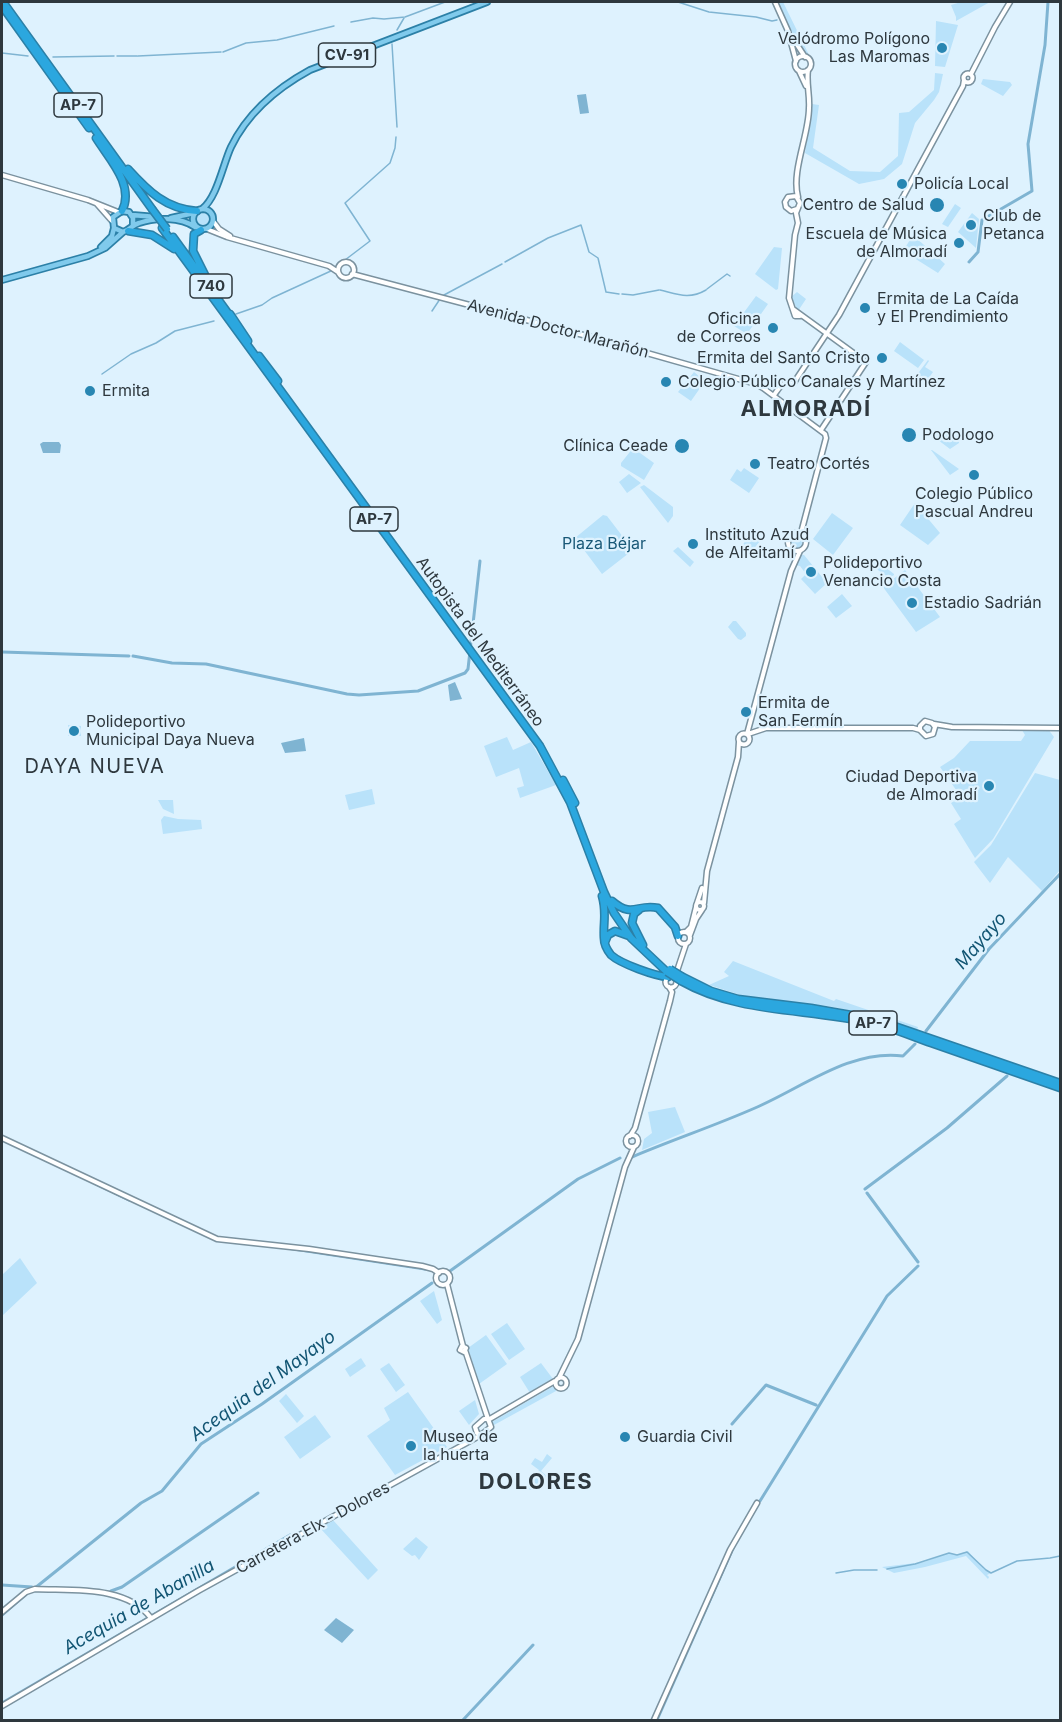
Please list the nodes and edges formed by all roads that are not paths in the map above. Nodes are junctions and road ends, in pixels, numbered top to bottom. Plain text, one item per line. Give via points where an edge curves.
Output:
1 (3, 2) edge
2 (487, 2) edge
3 (776, 2) edge
4 (1011, 2) edge
5 (2, 6) edge
6 (805, 57) junction
7 (796, 61) junction
8 (798, 70) junction
9 (808, 70) junction
10 (970, 72) junction
11 (965, 83) junction
12 (808, 92) junction
13 (96, 138) junction
14 (107, 147) junction
15 (2, 176) edge
16 (796, 181) junction
17 (214, 190) junction
18 (789, 196) junction
19 (799, 199) junction
20 (88, 200) junction
21 (150, 209) junction
22 (797, 209) junction
23 (789, 210) junction
24 (120, 211) junction
25 (198, 211) junction
26 (131, 215) junction
27 (213, 219) junction
28 (112, 221) junction
29 (114, 228) junction
30 (201, 228) junction
31 (128, 229) junction
32 (164, 229) junction
33 (796, 229) junction
34 (250, 244) junction
35 (179, 253) junction
36 (88, 256) junction
37 (340, 265) junction
38 (329, 266) junction
39 (338, 272) junction
40 (353, 272) junction
41 (2, 280) edge
42 (793, 309) junction
43 (801, 316) junction
44 (826, 334) junction
45 (248, 341) junction
46 (774, 395) junction
47 (821, 430) junction
48 (800, 533) junction
49 (797, 551) junction
50 (471, 648) junction
51 (933, 724) junction
52 (921, 725) junction
53 (956, 727) junction
54 (900, 728) junction
55 (1060, 728) edge
56 (920, 730) junction
57 (934, 731) junction
58 (747, 735) junction
59 (739, 742) junction
60 (744, 744) junction
61 (738, 757) junction
62 (707, 871) junction
63 (596, 873) junction
64 (612, 901) junction
65 (704, 903) junction
66 (697, 905) junction
67 (641, 909) junction
68 (702, 910) junction
69 (684, 934) junction
70 (631, 938) junction
71 (605, 943) junction
72 (684, 944) junction
73 (644, 945) junction
74 (672, 978) junction
75 (1060, 1083) edge
76 (1060, 1088) edge
77 (630, 1136) junction
78 (635, 1136) junction
79 (2, 1138) edge
80 (627, 1145) junction
81 (634, 1147) junction
82 (625, 1167) junction
83 (439, 1273) junction
84 (445, 1284) junction
85 (565, 1369) junction
86 (564, 1379) junction
87 (557, 1382) junction
88 (485, 1410) junction
89 (482, 1420) junction
90 (489, 1421) junction
91 (475, 1430) junction
92 (482, 1435) junction
93 (470, 1442) junction
94 (757, 1503) dead end
95 (2, 1612) edge
96 (151, 1618) junction
97 (2, 1706) edge
98 (654, 1720) edge

1 - 14 highway, Autopista del Mediterráneo / AP-7
2 - 17 main road, CV-91 via 310,70 274,92 244,124
3 - 6 main road
3 - 7 main road
4 - 10 main road
5 - 13 highway, Autopista del Mediterráneo / AP-7
6 - 7 main road
6 - 9 main road via 811,63
7 - 8 main road
8 - 9 main road
8 - 12 main road
9 - 12 main road
10 - 11 main road via 963,76
10 - 11 main road via 972,80
11 - 44 main road
12 - 16 main road via 809,111
13 - 21 highway, Autopista del Mediterráneo / AP-7
13 - 24 highway via 122,178 125,203
14 - 21 highway, Autopista del Mediterráneo / AP-7
14 - 25 highway via 158,198
15 - 20 main road
16 - 18 main road
16 - 19 main road
17 - 25 main road, CV-91 via 208,204
17 - 27 main road, CV-91
18 - 19 main road
18 - 23 main road via 785,203
19 - 22 main road
20 - 24 main road
20 - 28 main road via 100,206
21 - 32 highway, Autopista del Mediterráneo / AP-7, bridge
22 - 23 main road
22 - 33 main road
23 - 33 main road
24 - 26 main road
24 - 28 main road
25 - 26 main road via 172,218
25 - 27 main road via 208,211
25 - 30 main road via 192,222
26 - 31 main road
27 - 30 main road
27 - 34 main road via 223,232
28 - 29 main road
29 - 31 main road
29 - 36 main road via 106,243
30 - 31 main road via 166,220 146,221
30 - 34 main road
30 - 45 highway, 740 via 193,236 195,255 213,290
31 - 35 highway via 152,235
31 - 36 main road
32 - 35 highway, Autopista del Mediterráneo / AP-7
32 - 45 highway, Autopista del Mediterráneo / AP-7
33 - 42 main road via 789,298
34 - 38 main road
35 - 50 highway, Autopista del Mediterráneo / AP-7
36 - 41 main road
37 - 38 main road
37 - 39 main road
37 - 40 main road via 348,262
38 - 39 main road
39 - 40 main road via 344,278
40 - 46 main road, Avenida Doctor Marañón via 750,382
42 - 43 main road
42 - 43 main road via 795,316
43 - 44 main road
44 - 46 main road via 793,384 782,384
44 - 47 main road via 866,363
45 - 50 highway, Autopista del Mediterráneo / AP-7
46 - 47 main road, Avenida Doctor Marañón
47 - 48 main road, Avenida Doctor Marañón via 826,436
48 - 49 main road via 807,542 805,548
48 - 49 main road via 788,541
49 - 58 main road
50 - 63 highway, Autopista del Mediterráneo / AP-7 via 554,771 574,811
50 - 64 highway, Autopista del Mediterráneo / AP-7 via 544,746 570,793
51 - 52 main road via 928,721
51 - 53 main road
51 - 57 main road
52 - 54 main road
52 - 56 main road
53 - 55 main road
53 - 57 main road
54 - 56 main road
54 - 58 main road via 774,728
56 - 57 main road via 926,736
58 - 59 main road via 738,738
58 - 60 main road via 748,742
59 - 60 main road
59 - 61 main road
60 - 61 main road
61 - 62 main road
62 - 65 main road
62 - 66 main road
63 - 70 highway, Autopista del Mediterráneo / AP-7
63 - 71 highway via 606,908
64 - 67 highway via 624,910
64 - 73 highway, Autopista del Mediterráneo / AP-7
65 - 66 main road
65 - 68 main road
66 - 68 main road
66 - 69 main road via 691,927
67 - 69 highway via 658,908
67 - 73 highway via 634,914 632,923
68 - 69 main road
69 - 72 main road via 689,941
69 - 72 main road via 678,940
70 - 71 highway via 615,931
70 - 74 highway, Autopista del Mediterráneo / AP-7
71 - 74 highway via 615,958
72 - 74 main road via 681,964
73 - 74 highway, Autopista del Mediterráneo / AP-7
74 - 75 highway, Autopista del Mediterráneo / AP-7 via 745,1000 874,1019
74 - 76 highway, Autopista del Mediterráneo / AP-7 via 699,992 736,1003 872,1023
74 - 77 main road via 670,1001
74 - 78 main road
77 - 78 main road
77 - 80 main road
78 - 81 main road via 638,1143
79 - 83 main road via 217,1239 422,1266
80 - 81 main road
80 - 82 main road
81 - 82 main road
82 - 85 main road via 578,1339
83 - 84 main road via 436,1281
83 - 84 main road via 448,1274 450,1280
84 - 88 main road
85 - 86 main road
85 - 87 main road
86 - 87 main road
86 - 87 main road via 565,1387 560,1389
87 - 90 main road
88 - 89 main road
88 - 90 main road
89 - 90 main road
89 - 91 main road
90 - 92 main road via 490,1428
91 - 92 main road
91 - 93 main road
92 - 93 main road, Carretera Elx - Dolores
93 - 96 main road, Carretera Elx - Dolores
94 - 98 main road via 730,1550
95 - 96 main road via 35,1589 108,1593 142,1608
96 - 97 main road, Carretera Elx - Dolores

